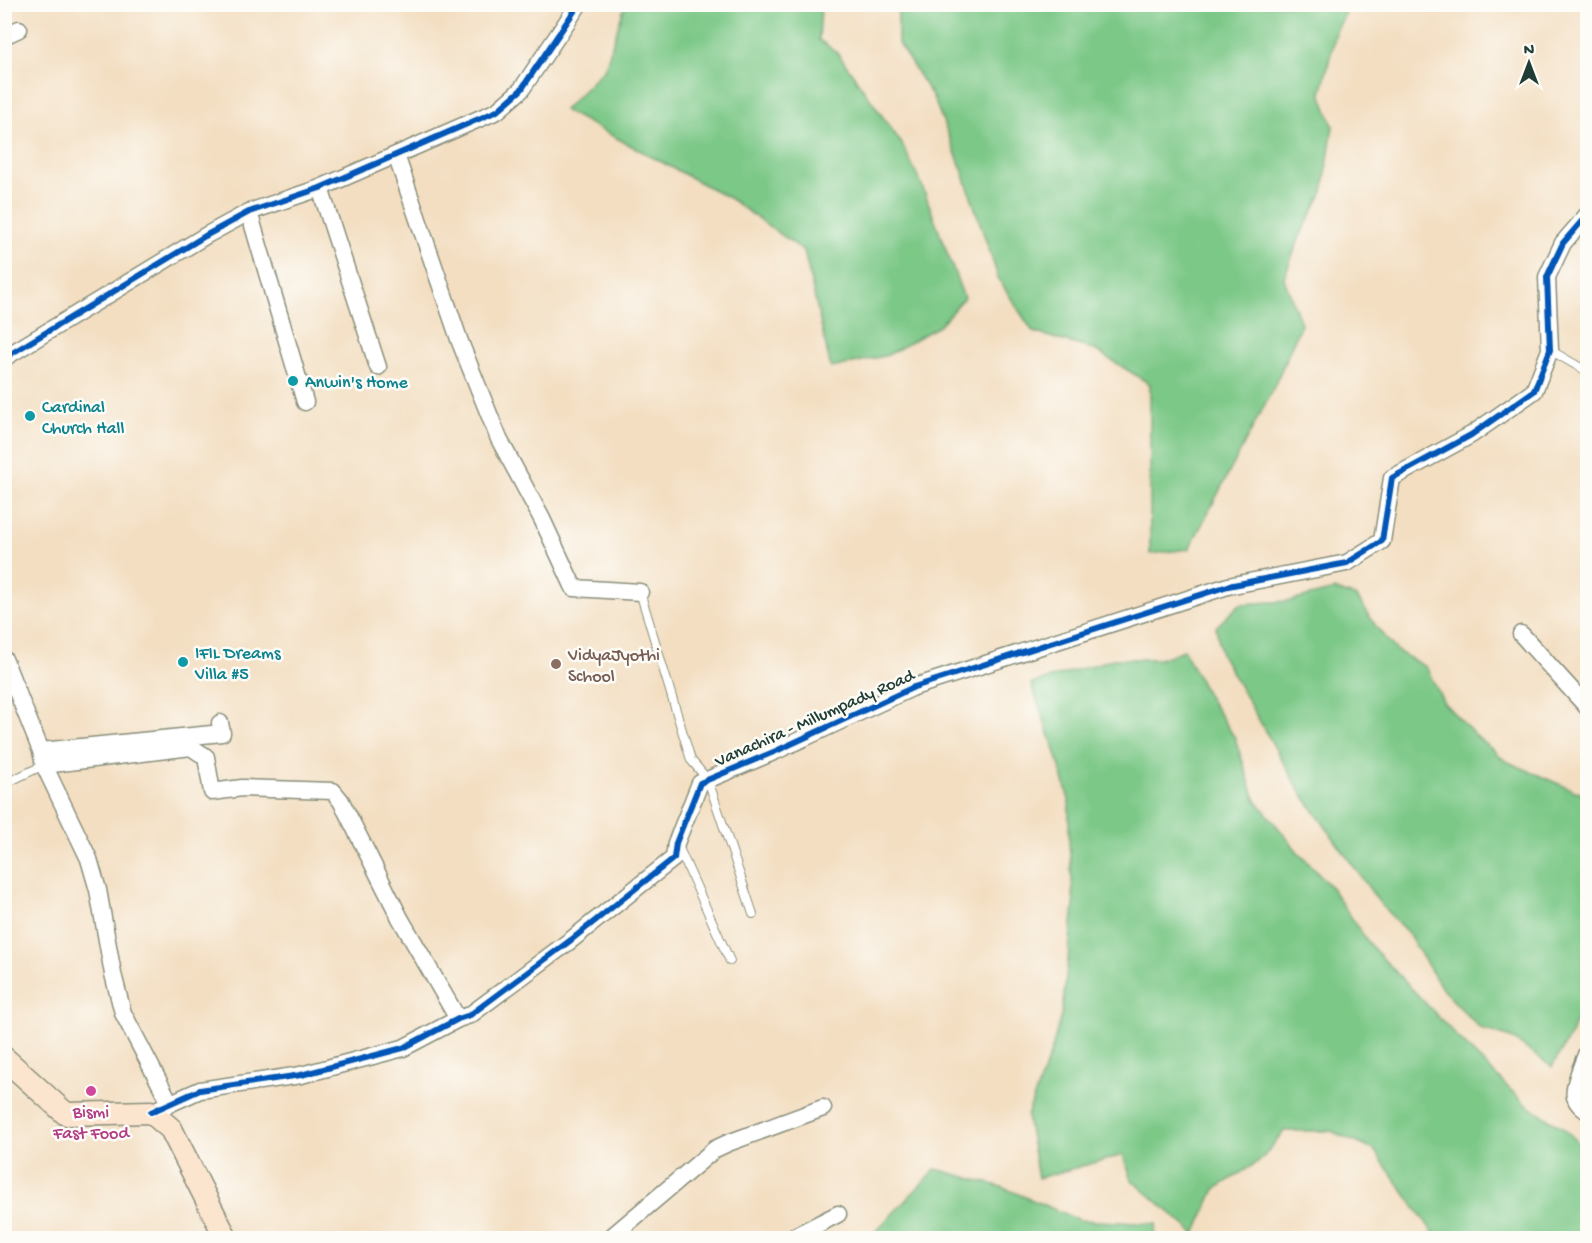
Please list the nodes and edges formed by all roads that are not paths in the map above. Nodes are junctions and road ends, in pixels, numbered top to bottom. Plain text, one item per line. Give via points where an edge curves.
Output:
1 (579, 4) edge
2 (396, 155) junction
3 (320, 188) junction
4 (249, 212) junction
5 (1587, 214) edge
6 (8, 350) edge
7 (1550, 350) junction
8 (378, 367) dead end
9 (1587, 372) edge
10 (305, 402) dead end
11 (640, 592) joint
12 (1521, 634) dead end
13 (4, 659) edge
14 (1587, 708) edge
15 (220, 723) dead end
16 (192, 741) junction
17 (42, 758) junction
18 (708, 780) junction
19 (4, 784) edge
20 (676, 843) junction
21 (753, 914) dead end
22 (730, 960) dead end
23 (458, 1019) junction
24 (1587, 1050) edge
25 (4, 1058) edge
26 (161, 1107) junction
27 (823, 1108) dead end
28 (1587, 1112) edge
29 (838, 1214) dead end
30 (226, 1239) edge
31 (610, 1239) edge
32 (791, 1239) edge

1 - 2 street via 521,90 497,111
2 - 3 street
2 - 11 street via 460,342 499,439 574,588
3 - 4 street
3 - 8 street
4 - 6 street
4 - 10 street
5 - 7 street, Vanachira - Millumpady Road via 1563,243 1546,277
7 - 9 lane
7 - 18 street, Vanachira - Millumpady Road via 1534,391 1471,435 1392,478 1382,541 1347,563 1228,586 914,687
11 - 18 lane via 691,760
12 - 14 street
13 - 17 street
15 - 16 street via 222,733
16 - 17 street
16 - 23 street via 206,757 212,792 242,788 333,791
17 - 19 lane
17 - 26 street via 89,859 123,1013
18 - 20 street, Vanachira - Millumpady Road via 700,783
18 - 21 lane
20 - 22 lane
20 - 23 street, Vanachira - Millumpady Road via 674,858 571,940 470,1015
23 - 26 street, Vanachira - Millumpady Road via 403,1048 301,1076 200,1090
24 - 28 street via 1575,1089 1575,1098
25 - 26 street via 66,1114
26 - 30 street
27 - 31 street via 715,1149
29 - 32 street

